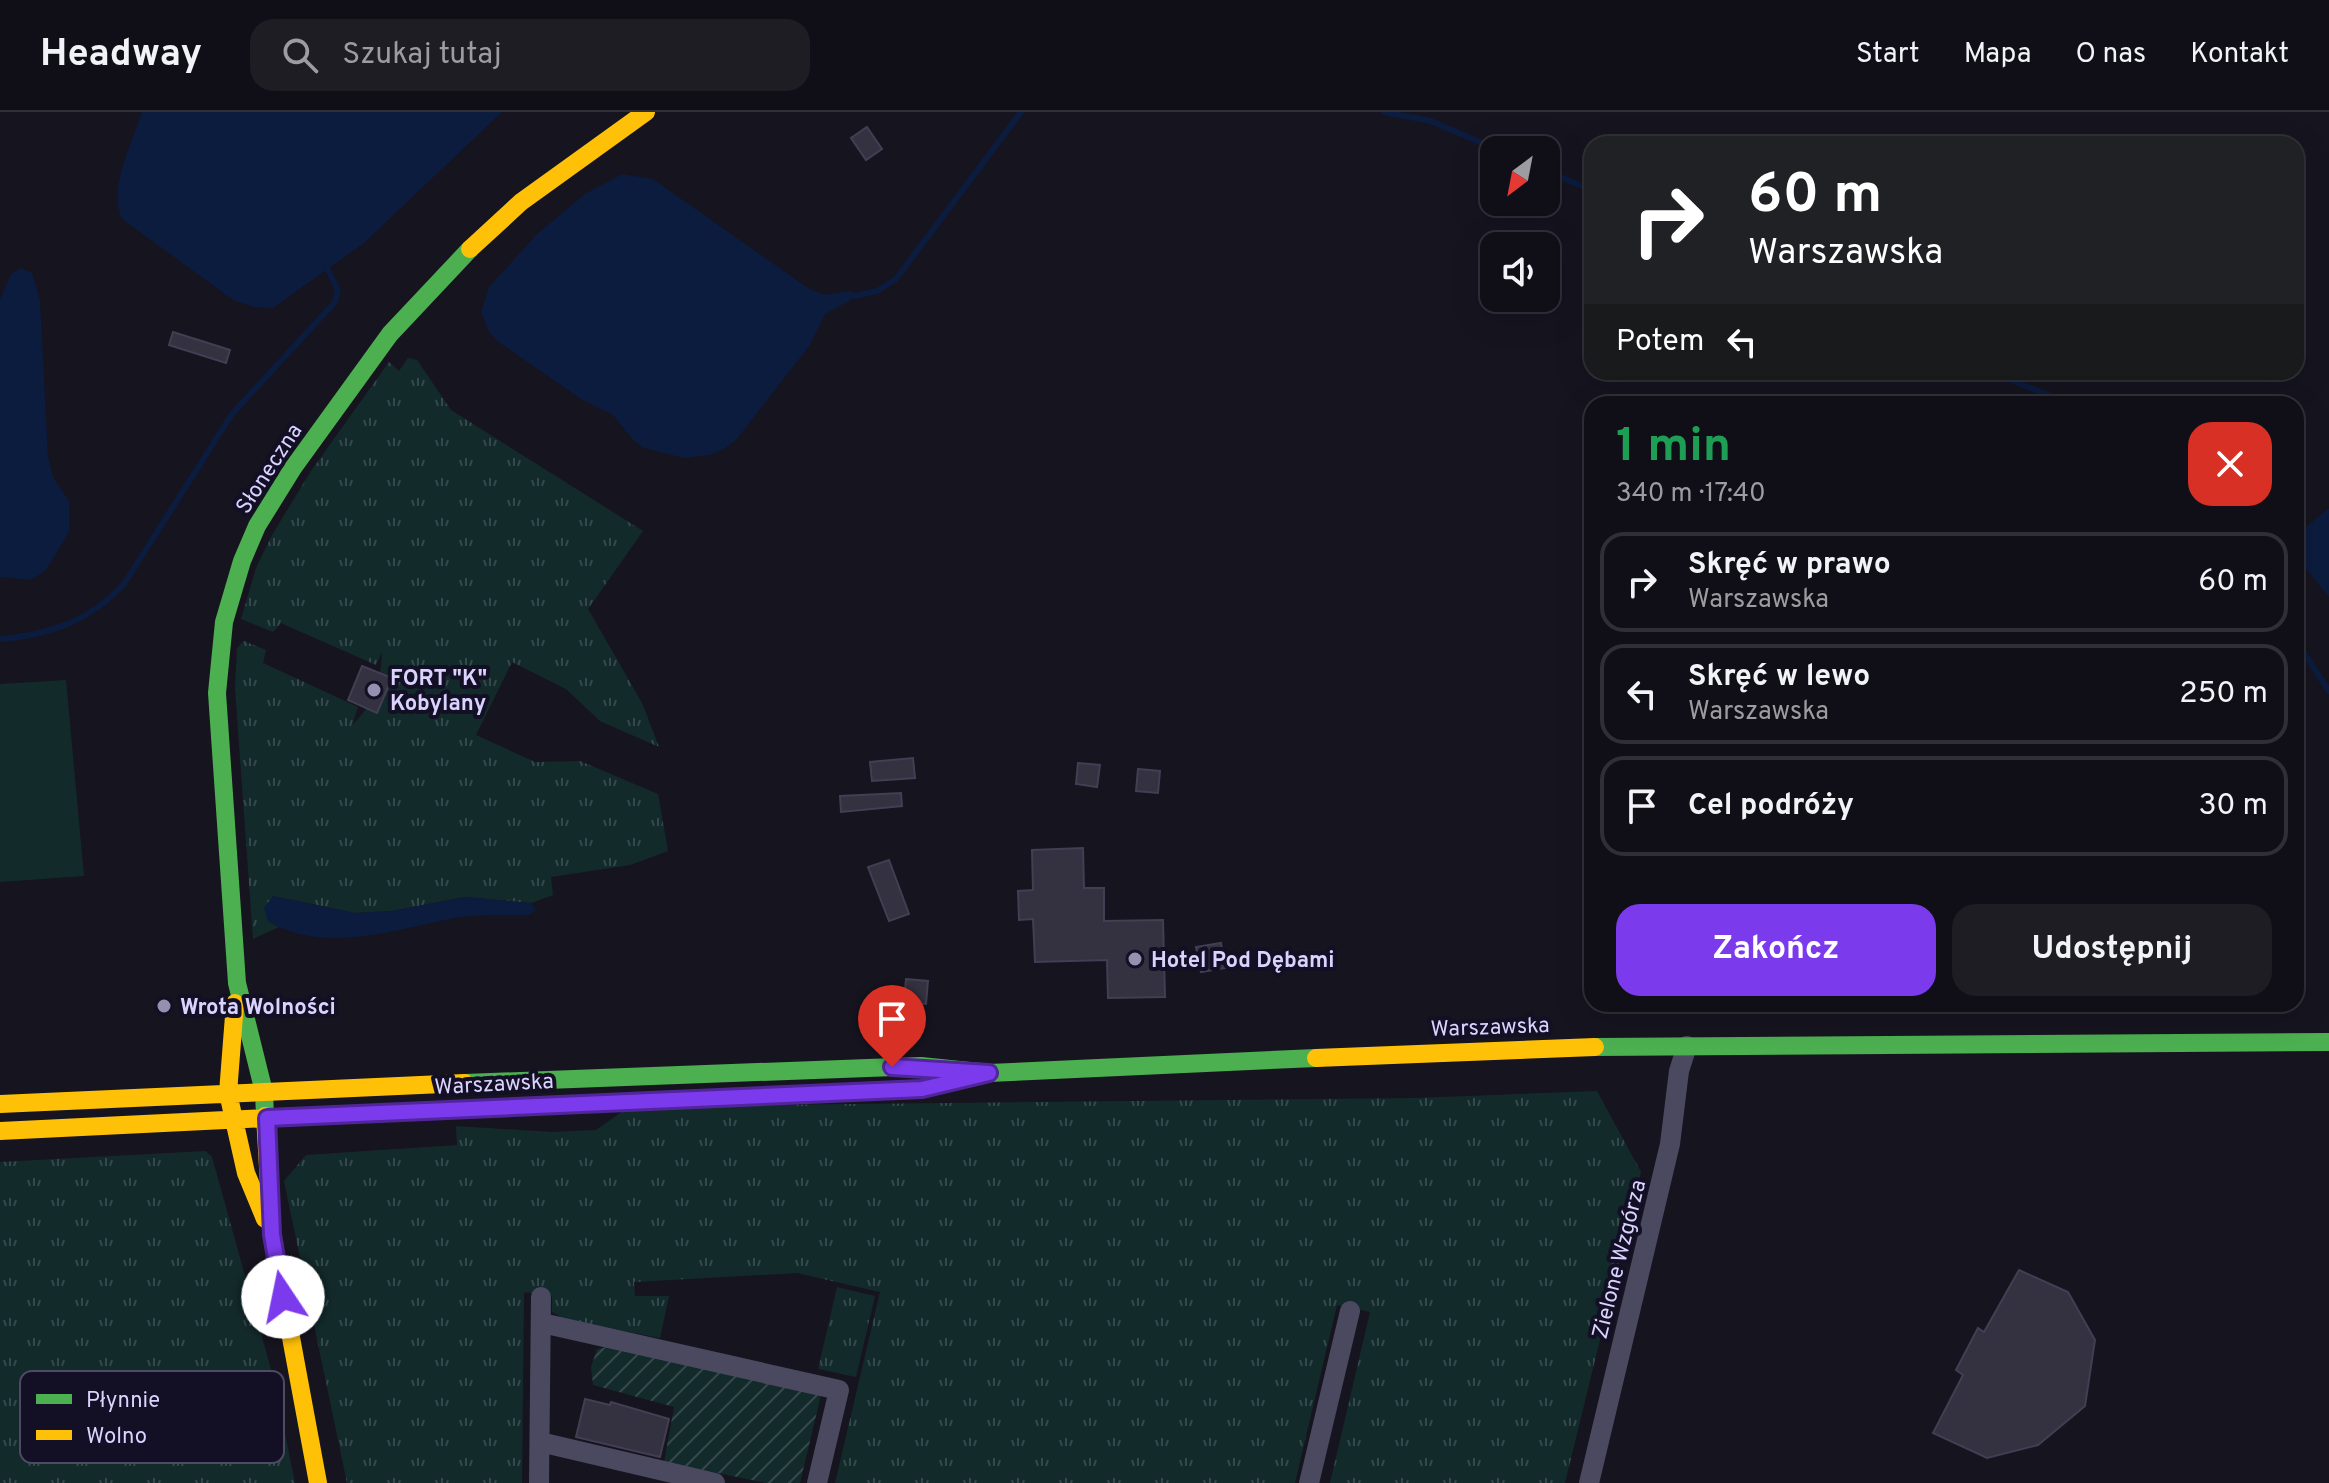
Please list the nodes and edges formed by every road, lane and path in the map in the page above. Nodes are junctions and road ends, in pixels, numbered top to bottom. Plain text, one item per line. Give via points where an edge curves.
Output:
1 (646, 112) edge
2 (237, 983) junction
3 (2329, 1042) edge
4 (1687, 1046) junction
5 (989, 1073) junction
6 (936, 1086) dead end
7 (264, 1092) junction
8 (228, 1093) junction
9 (0, 1104) edge
10 (313, 1116) dead end
11 (267, 1118) junction
12 (233, 1120) junction
13 (0, 1131) edge
14 (272, 1235) junction
15 (541, 1297) dead end
16 (1350, 1311) dead end
17 (542, 1323) junction
18 (540, 1442) junction
19 (318, 1483) edge
20 (539, 1483) edge
21 (715, 1483) edge
22 (817, 1483) edge
23 (1309, 1483) edge
24 (1589, 1483) edge

1 - 2 main road, Słoneczna via 521,202 432,286 363,370 257,526 224,622 217,693
2 - 7 main road, Słoneczna
2 - 8 main road, Słoneczna
3 - 4 main road, Warszawska
4 - 5 main road, Warszawska
4 - 24 street, Zielone Wzgórza via 1670,1144
5 - 6 main road, Warszawska
5 - 7 main road, Warszawska via 875,1067
7 - 8 main road, Warszawska
7 - 11 main road, Słoneczna
8 - 9 main road, Warszawska
8 - 12 main road, Słoneczna
10 - 11 main road
11 - 12 main road
11 - 14 main road, Słoneczna
12 - 13 main road
12 - 14 main road, Słoneczna via 246,1173
14 - 19 main road
15 - 17 street
16 - 23 street
17 - 18 street
17 - 22 street via 839,1390
18 - 20 street
18 - 21 street

